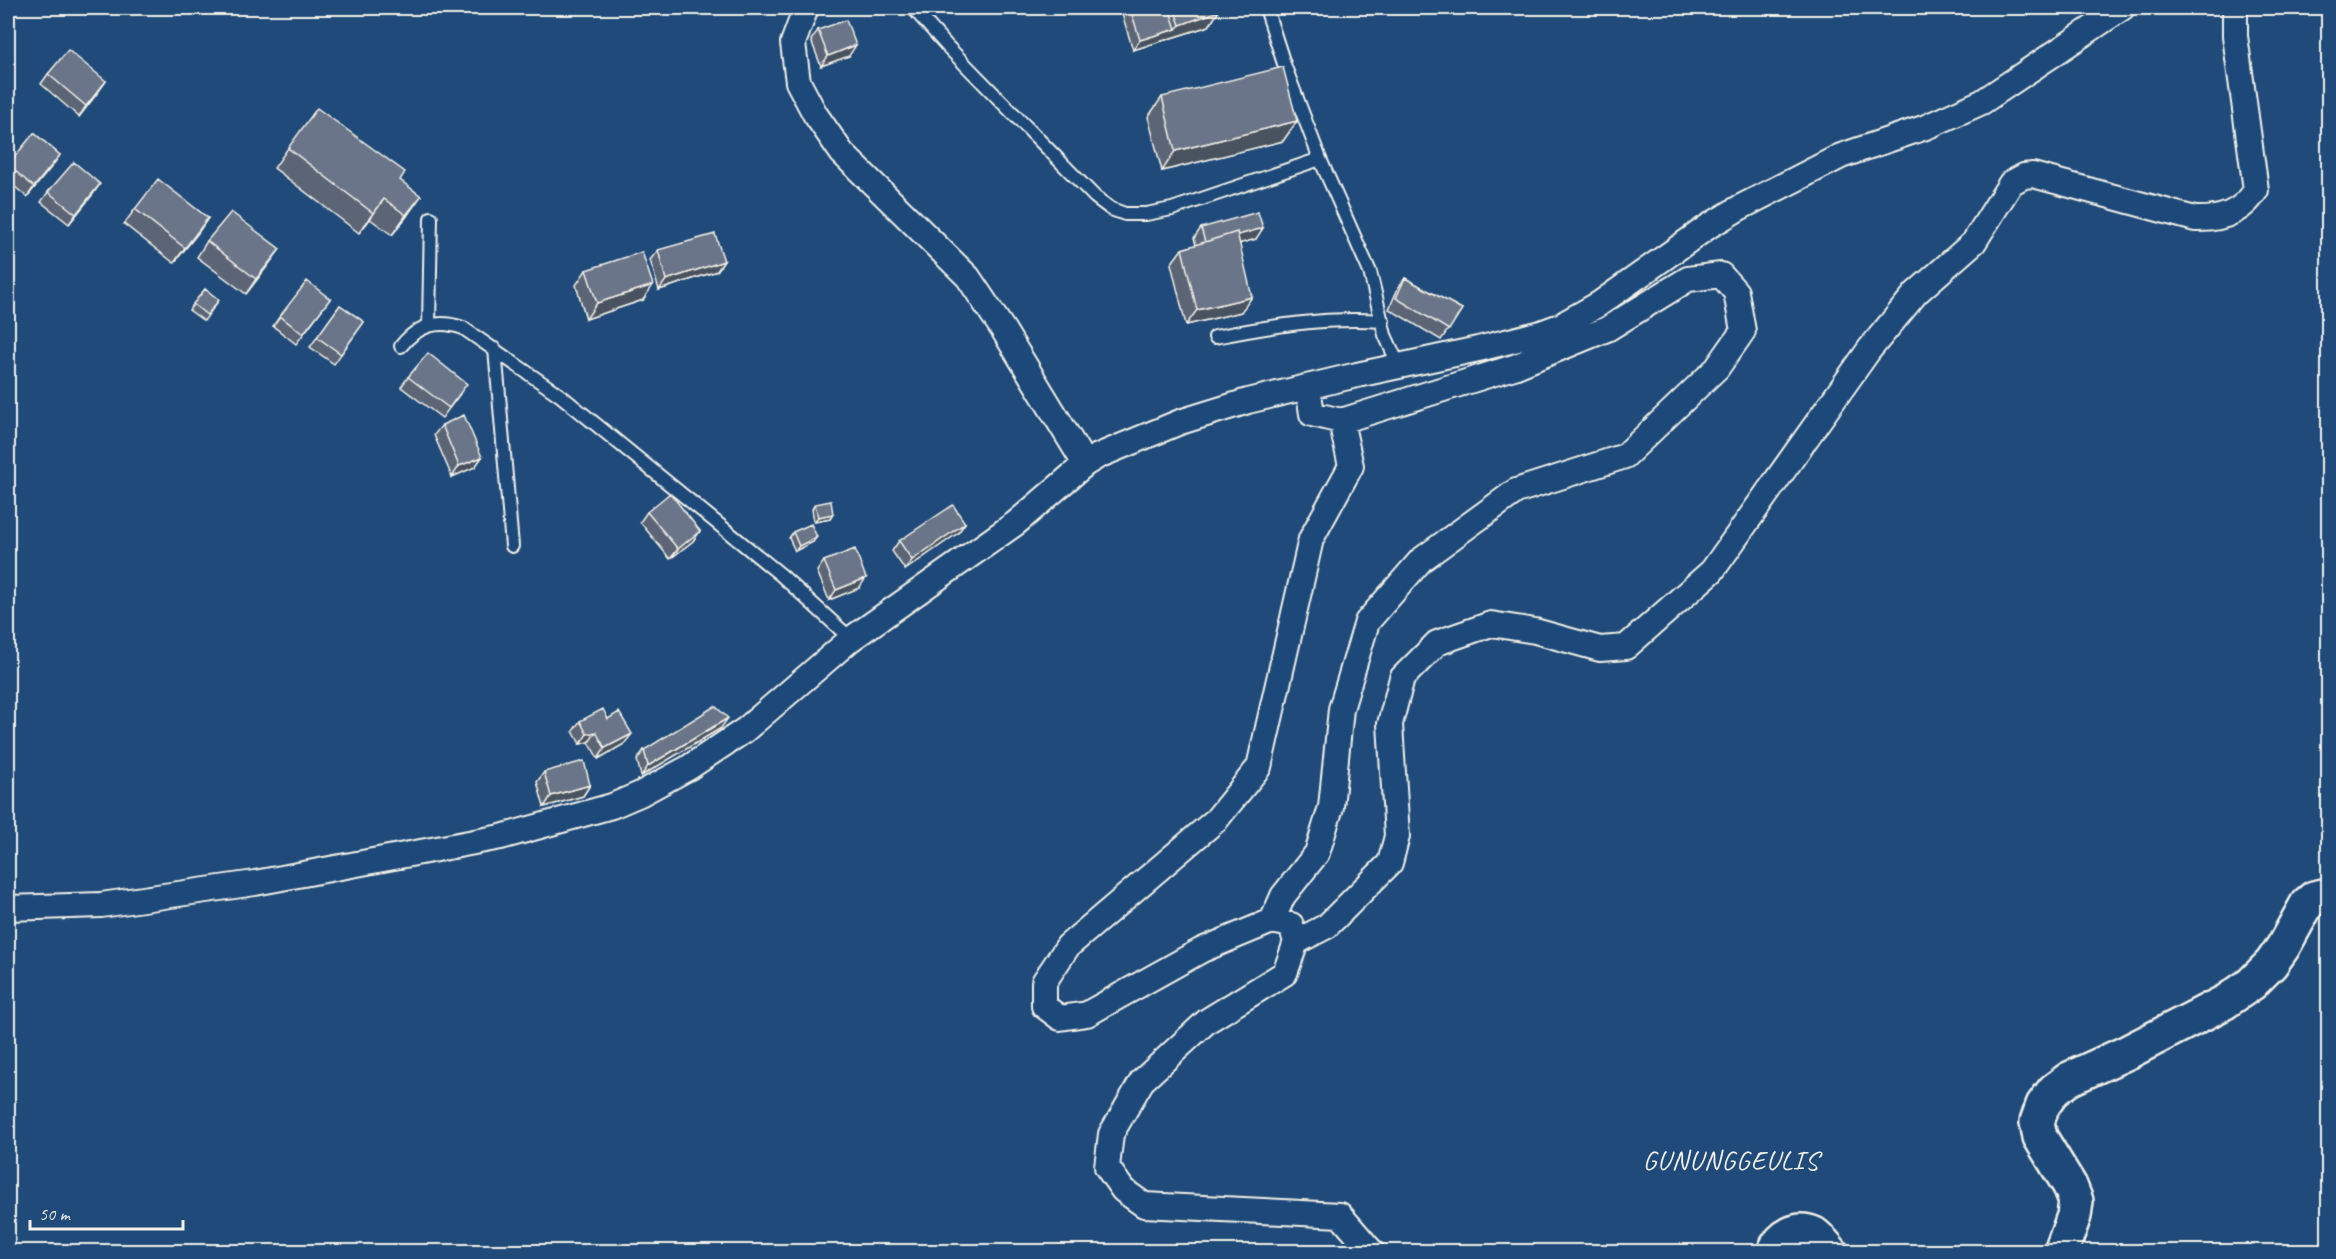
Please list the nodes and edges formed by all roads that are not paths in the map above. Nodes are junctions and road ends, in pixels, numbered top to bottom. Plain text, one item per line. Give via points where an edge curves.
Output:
1 (806, 8) edge
2 (913, 8) edge
3 (1266, 8) edge
4 (2122, 8) edge
5 (2235, 8) edge
6 (1320, 159) junction
7 (431, 218) dead end
8 (1383, 321) junction
9 (429, 324) junction
10 (1215, 337) dead end
11 (401, 346) dead end
12 (495, 349) junction
13 (1399, 366) junction
14 (1308, 387) junction
15 (1341, 421) junction
16 (1085, 464) junction
17 (512, 546) dead end
18 (851, 639) junction
19 (2328, 895) edge
20 (8, 908) edge
21 (1272, 921) junction
22 (1296, 942) junction
23 (1372, 1251) edge
24 (1774, 1251) edge
25 (1831, 1251) edge
26 (2061, 1251) edge

1 - 16 street via 793,43 798,82 815,114 842,153 969,277
2 - 6 lane via 1111,209 1125,214 1172,209
3 - 6 lane
4 - 13 street via 1982,102 1926,127 1841,156 1739,208 1578,317 1541,333
5 - 22 street via 2235,36 2256,190 2244,207 2208,220 2195,219 2033,176 2011,183 1974,242 1916,293 1869,350 1712,571 1626,647 1600,649 1491,624 1437,643 1402,678 1390,724 1397,836 1390,863 1326,926
6 - 8 lane via 1370,272
7 - 9 lane
8 - 10 lane via 1308,321
8 - 13 lane
9 - 11 lane
9 - 12 lane via 463,328
12 - 17 lane
12 - 18 lane via 561,396
13 - 14 street
14 - 15 street via 1312,414
14 - 16 street via 1180,422
15 - 21 street via 1351,466 1311,539 1259,767 1216,820 1068,946 1044,982 1044,1006 1060,1018 1087,1014 1202,950
15 - 21 street via 1524,363 1607,329 1688,279 1720,276 1736,292 1743,331 1717,368 1626,456 1516,491 1421,560 1367,622 1341,709 1329,817 1317,853 1284,896
16 - 18 street via 1016,523
18 - 20 street via 745,730 640,794 612,806 501,837 255,883 101,905
19 - 26 main road via 2307,904 2283,947 2251,984 2225,1002 2054,1090 2037,1122 2040,1137 2076,1201
21 - 22 street via 1292,925
22 - 23 street via 1285,973 1207,1021 1142,1081 1111,1134 1107,1167 1123,1190 1144,1205 1340,1215
24 - 25 main road via 1791,1233 1804,1231 1814,1234

